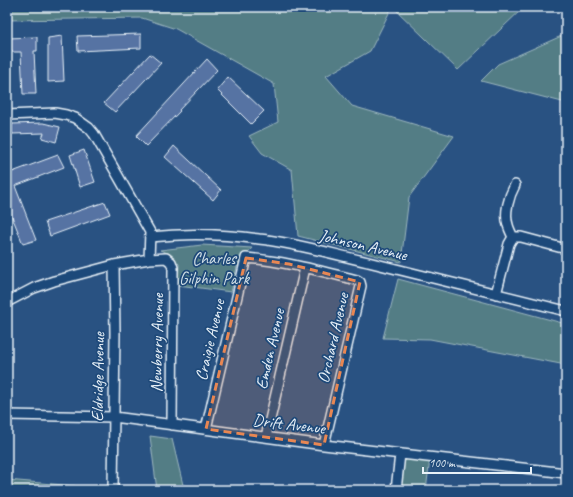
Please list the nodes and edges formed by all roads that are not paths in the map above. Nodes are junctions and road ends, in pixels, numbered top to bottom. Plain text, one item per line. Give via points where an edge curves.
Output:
1 (7, 115) edge
2 (515, 185) dead end
3 (150, 237) junction
4 (513, 237) junction
5 (566, 249) edge
6 (246, 258) joint
7 (149, 259) junction
8 (114, 265) junction
9 (305, 268) junction
10 (496, 294) junction
11 (7, 302) edge
12 (566, 311) edge
13 (7, 415) edge
14 (114, 417) junction
15 (172, 425) junction
16 (206, 429) junction
17 (266, 437) junction
18 (324, 445) junction
19 (400, 454) junction
20 (566, 474) edge
21 (113, 490) edge
22 (396, 490) edge

1 - 3 street via 55,113 75,118 89,128 150,232
2 - 4 street via 507,212 507,224
3 - 7 street
3 - 10 street, Johnson Avenue via 188,234 258,238 302,246
4 - 5 street
4 - 10 street
6 - 9 street, Orchard Avenue
6 - 16 street, Craigie Avenue
7 - 8 street
7 - 15 street, Newberry Avenue via 166,258 173,268
8 - 11 street via 54,281
8 - 14 street, Eldridge Avenue
9 - 17 street, Emden Avenue
9 - 18 street, Orchard Avenue via 357,280 361,286
10 - 12 street, Johnson Avenue
13 - 14 street, Drift Avenue
14 - 15 street, Drift Avenue
14 - 21 street, Eldridge Avenue
15 - 16 street, Drift Avenue
16 - 17 street, Drift Avenue
17 - 18 street, Drift Avenue
18 - 19 street, Drift Avenue
19 - 20 street, Drift Avenue
19 - 22 street

